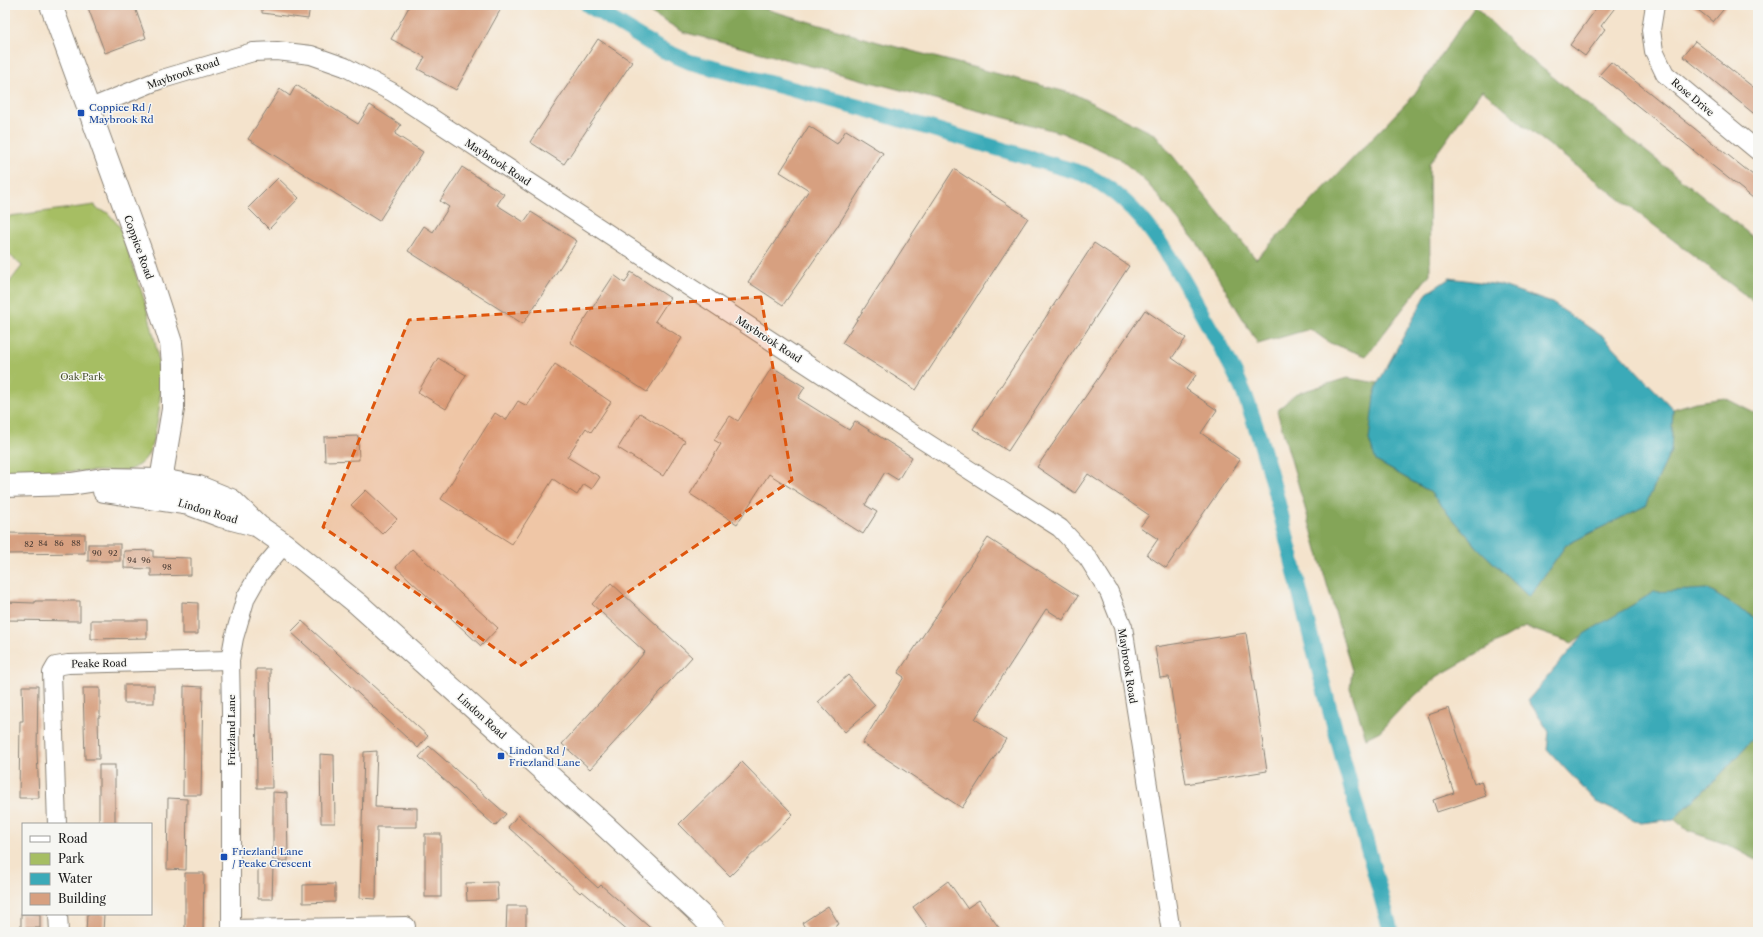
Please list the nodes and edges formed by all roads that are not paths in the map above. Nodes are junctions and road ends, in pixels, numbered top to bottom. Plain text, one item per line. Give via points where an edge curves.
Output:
1 (51, 5) edge
2 (1655, 5) edge
3 (88, 109) junction
4 (1758, 151) edge
5 (5, 486) edge
6 (159, 489) junction
7 (284, 544) junction
8 (230, 660) junction
9 (57, 823) edge
10 (58, 915) edge
11 (406, 926) dead end
12 (231, 930) edge
13 (59, 932) edge
14 (716, 932) edge
15 (1171, 932) edge

1 - 3 main road, Coppice Road
2 - 4 street, Rose Drive via 1651,30 1654,51 1665,74
3 - 6 main road, Coppice Road via 145,263 170,343 173,364 173,409
3 - 15 street, Maybrook Road via 158,80 253,52 277,51 311,55 345,67 392,92 1060,528 1088,558 1109,592 1123,627
5 - 6 main road, Lindon Road via 71,484 103,479
6 - 7 main road, Lindon Road via 199,487 231,500 258,526
7 - 8 street, Friezland Lane via 259,574 246,597
7 - 14 main road, Lindon Road via 347,594 598,820
8 - 9 street, Peake Road via 56,666 52,673
8 - 12 street, Friezland Lane
10 - 13 street
11 - 12 street

